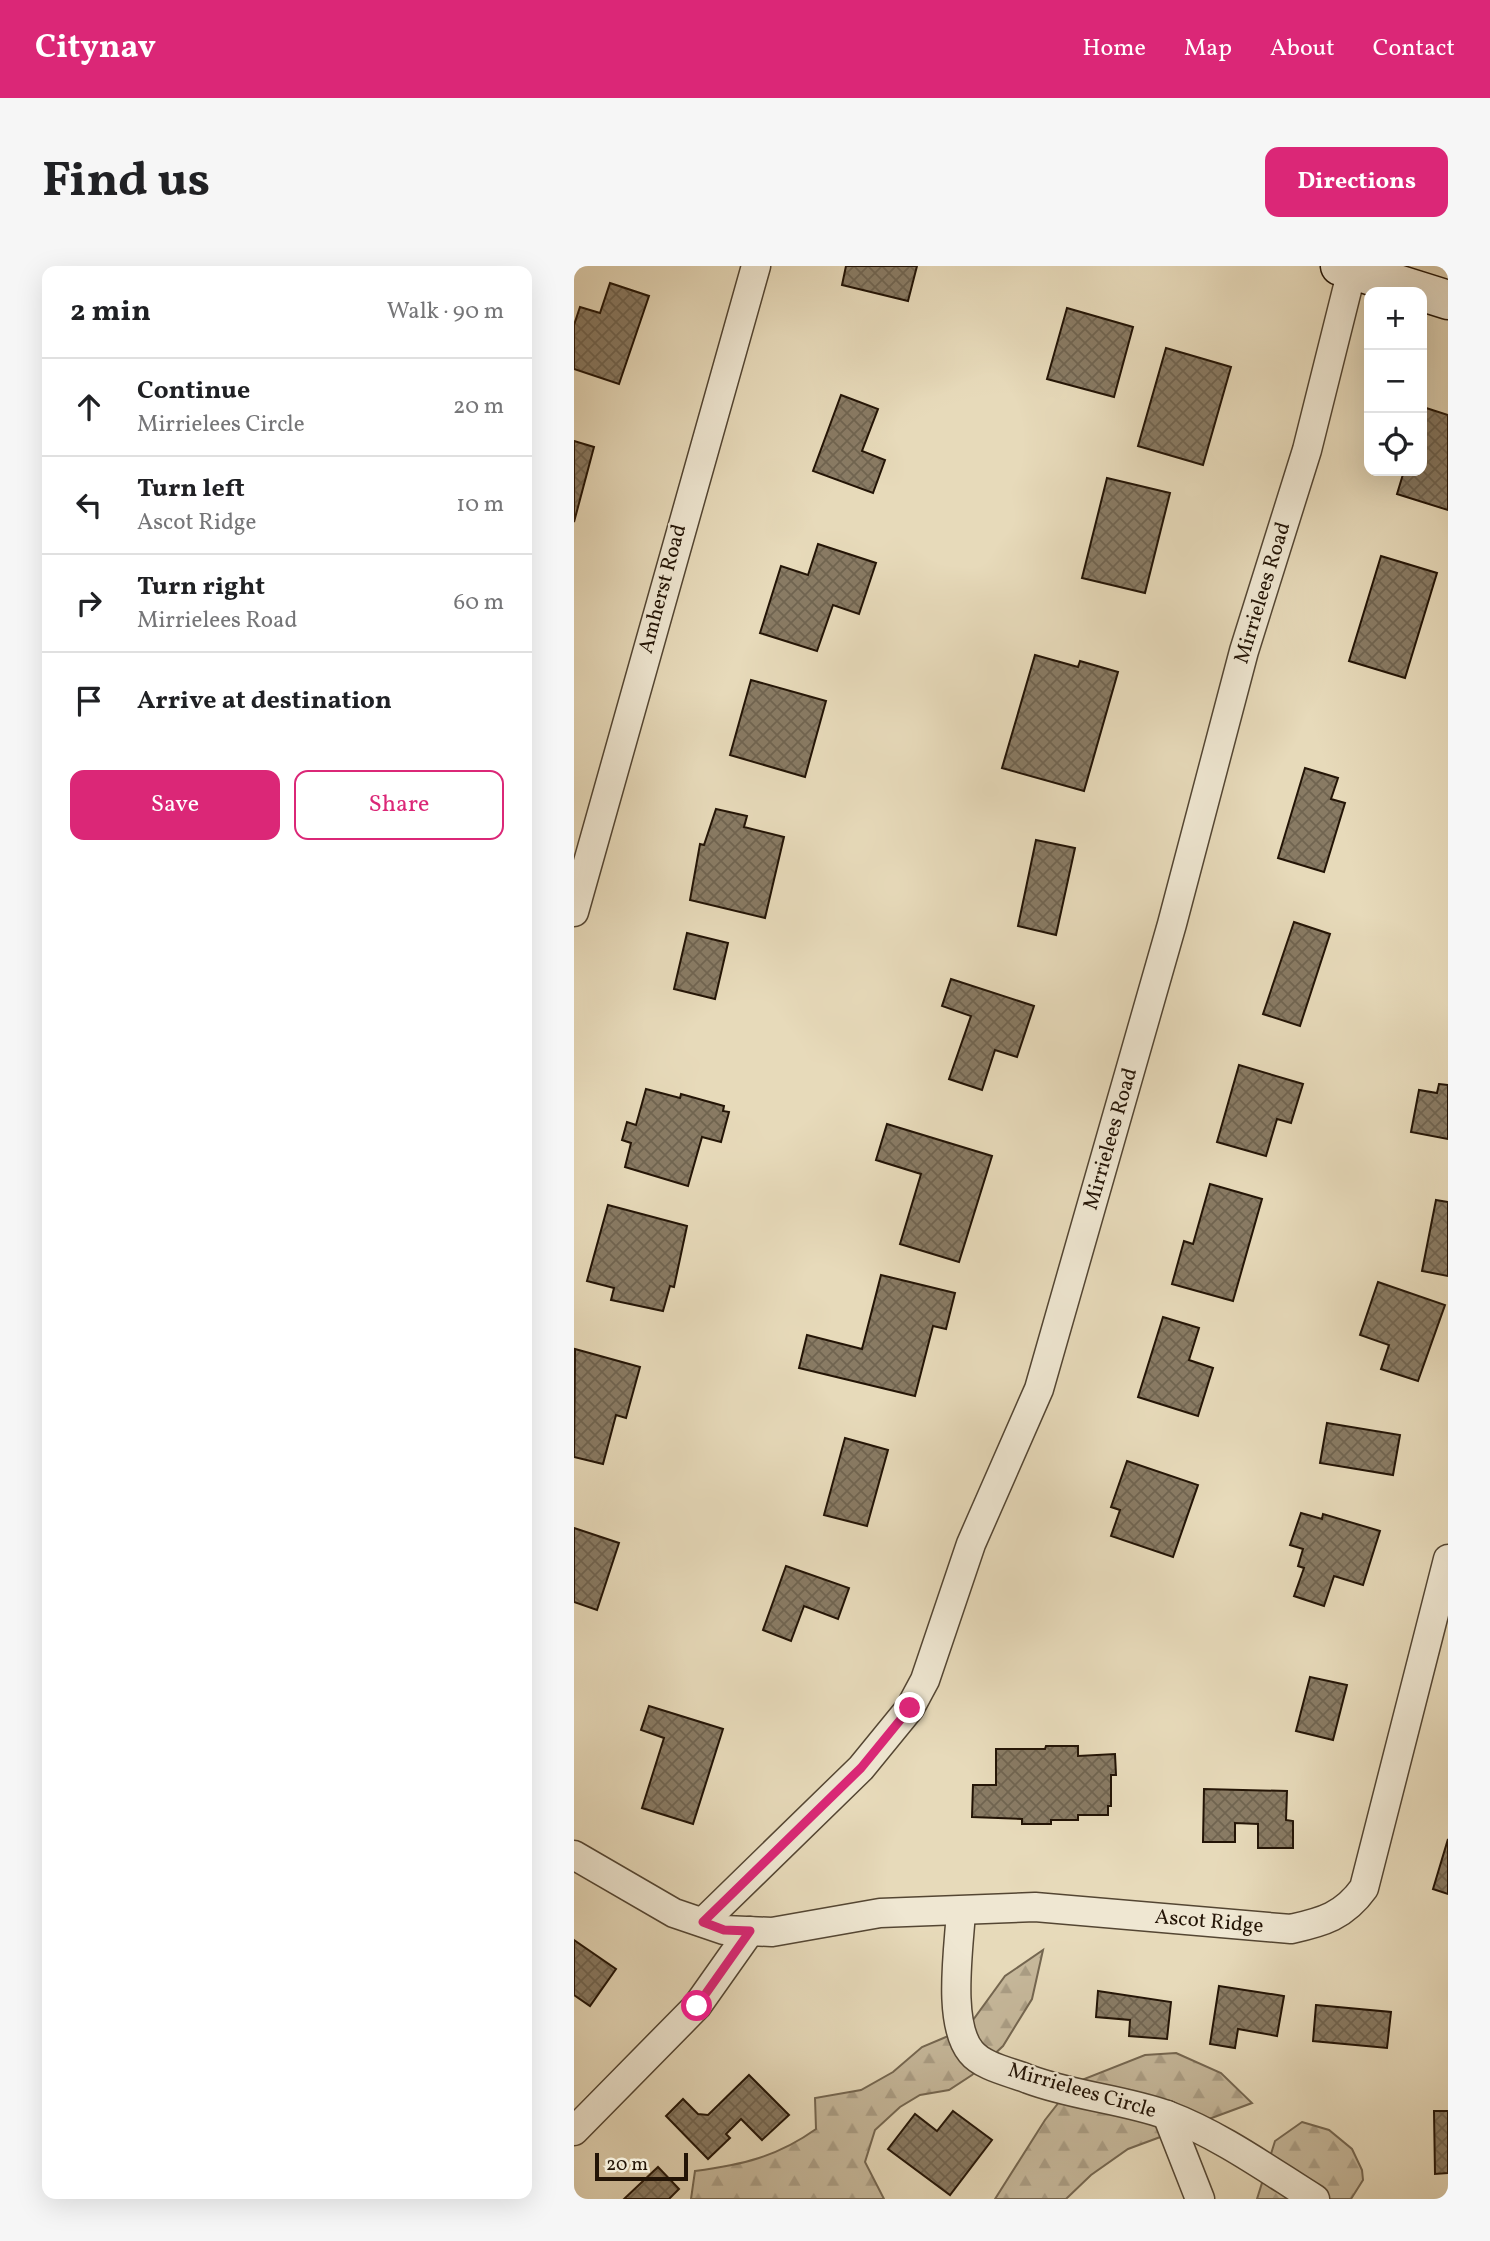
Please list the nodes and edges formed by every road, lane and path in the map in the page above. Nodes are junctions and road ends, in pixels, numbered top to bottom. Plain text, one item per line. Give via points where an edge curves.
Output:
1 (756, 266) edge
2 (1348, 267) edge
3 (1448, 300) edge
4 (574, 912) edge
5 (1448, 1559) edge
6 (574, 1855) edge
7 (961, 1912) junction
8 (703, 1922) junction
9 (750, 1931) junction
10 (1167, 2115) junction
11 (574, 2131) edge
12 (1200, 2199) edge
13 (1315, 2199) edge

1 - 4 street, Amherst Road
2 - 3 main road
2 - 8 street, Mirrielees Road via 1307,450 1244,651 1172,924 1039,1389 971,1544 925,1680 910,1708 861,1768
5 - 7 street, Ascot Ridge via 1366,1880 1347,1908 1327,1921 1291,1929 1035,1907
6 - 8 street via 674,1913
7 - 9 street, Ascot Ridge via 880,1913 810,1927
7 - 10 street, Mirrielees Circle via 957,2020 971,2052 989,2064 1040,2083
8 - 9 street, Ascot Ridge via 724,1930
9 - 11 street via 697,2006
10 - 12 street, Mirrielees Circle
10 - 13 street via 1218,2138

